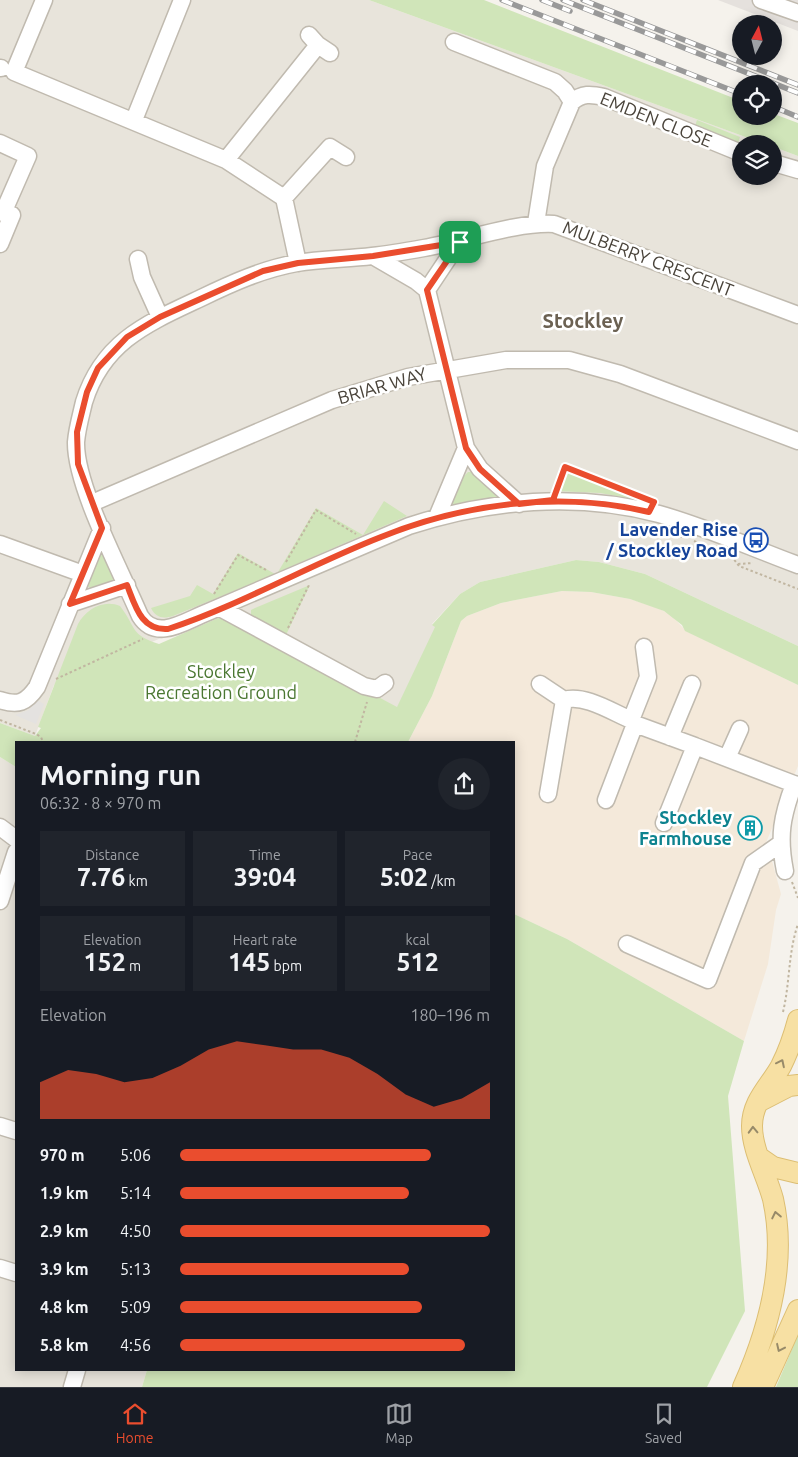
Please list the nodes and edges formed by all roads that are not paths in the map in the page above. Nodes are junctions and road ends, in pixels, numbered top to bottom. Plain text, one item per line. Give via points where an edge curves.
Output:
1 (44, 0) edge
2 (182, 0) edge
3 (761, 0) edge
4 (798, 13) edge
5 (454, 42) dead end
6 (319, 44) dead end
7 (572, 102) junction
8 (134, 120) junction
9 (0, 143) edge
10 (732, 149) edge
11 (346, 157) dead end
12 (226, 160) junction
13 (782, 165) edge
14 (798, 170) edge
15 (284, 198) junction
16 (1, 212) edge
17 (536, 223) junction
18 (460, 242) junction
19 (0, 244) edge
20 (373, 256) junction
21 (138, 258) dead end
22 (298, 263) junction
23 (427, 290) junction
24 (798, 315) edge
25 (160, 317) junction
26 (447, 369) junction
27 (798, 441) edge
28 (466, 448) junction
29 (92, 504) junction
30 (519, 504) junction
31 (437, 517) junction
32 (102, 528) junction
33 (0, 544) edge
34 (798, 564) edge
35 (82, 574) junction
36 (127, 585) junction
37 (70, 604) junction
38 (220, 608) junction
39 (644, 647) dead end
40 (540, 684) dead end
41 (692, 684) dead end
42 (378, 686) road end
43 (564, 700) junction
44 (6, 702) edge
45 (633, 722) junction
46 (740, 729) dead end
47 (670, 737) junction
48 (695, 746) junction
49 (727, 758) junction
50 (796, 784) edge
51 (548, 794) dead end
52 (606, 800) dead end
53 (664, 823) dead end
54 (0, 827) edge
55 (15, 838) edge
56 (780, 844) junction
57 (15, 855) edge
58 (785, 871) dead end
59 (0, 901) edge
60 (627, 944) dead end
61 (790, 1018) edge
62 (798, 1085) edge
63 (758, 1102) junction
64 (0, 1126) edge
65 (15, 1131) edge
66 (760, 1158) junction
67 (798, 1173) edge
68 (0, 1268) edge
69 (15, 1273) edge
70 (798, 1310) edge
71 (77, 1371) edge
72 (72, 1387) edge
73 (743, 1387) edge
74 (762, 1387) edge

1 - 8 street via 14,72
2 - 8 street
3 - 4 street
5 - 7 street via 555,82
6 - 12 street
7 - 10 street, EMDEN CLOSE via 584,95 604,97
7 - 17 street via 544,166
8 - 12 street
9 - 16 street via 28,156
11 - 15 street via 330,147
12 - 15 street
13 - 14 street
15 - 22 street
16 - 19 street via 12,215
17 - 18 street, MULBERRY CRESCENT
17 - 24 street, MULBERRY CRESCENT via 554,224
18 - 20 street, MULBERRY CRESCENT
18 - 23 street
20 - 22 street, MULBERRY CRESCENT
20 - 23 street
21 - 25 street via 142,277
22 - 25 street, MULBERRY CRESCENT via 263,271
23 - 26 street
25 - 29 street, MULBERRY CRESCENT via 136,330 117,346 98,368 87,392 77,432 76,454
26 - 27 street, BRIAR WAY via 506,360 569,360 620,374
26 - 28 street
26 - 29 street, BRIAR WAY via 332,400
28 - 30 street via 480,469
28 - 31 street
29 - 32 street, MULBERRY CRESCENT
30 - 31 street
30 - 34 street via 553,500 598,502 649,512
31 - 38 street via 364,544
32 - 35 street
32 - 36 street, MULBERRY CRESCENT
33 - 35 street
35 - 37 street
36 - 37 street
36 - 38 street, MULBERRY CRESCENT via 143,621 163,629
37 - 44 street via 37,687 25,701
38 - 42 street via 281,641
39 - 45 street via 648,677
40 - 43 street
41 - 47 street
43 - 45 street via 585,700
43 - 51 street
45 - 47 street
45 - 52 street
46 - 49 street
47 - 48 street
48 - 49 street
48 - 53 street
49 - 50 street
50 - 56 street via 782,821
54 - 55 street
56 - 58 street
56 - 60 street via 753,863 708,980
57 - 59 street
63 -> 61 main road via 780,1066
62 - 63 main road
66 -> 63 main road via 752,1126
64 - 65 street
66 - 67 main road via 773,1167
73 -> 66 main road via 767,1325 777,1264 778,1224
68 - 69 street
70 -> 74 main road
71 - 72 street

